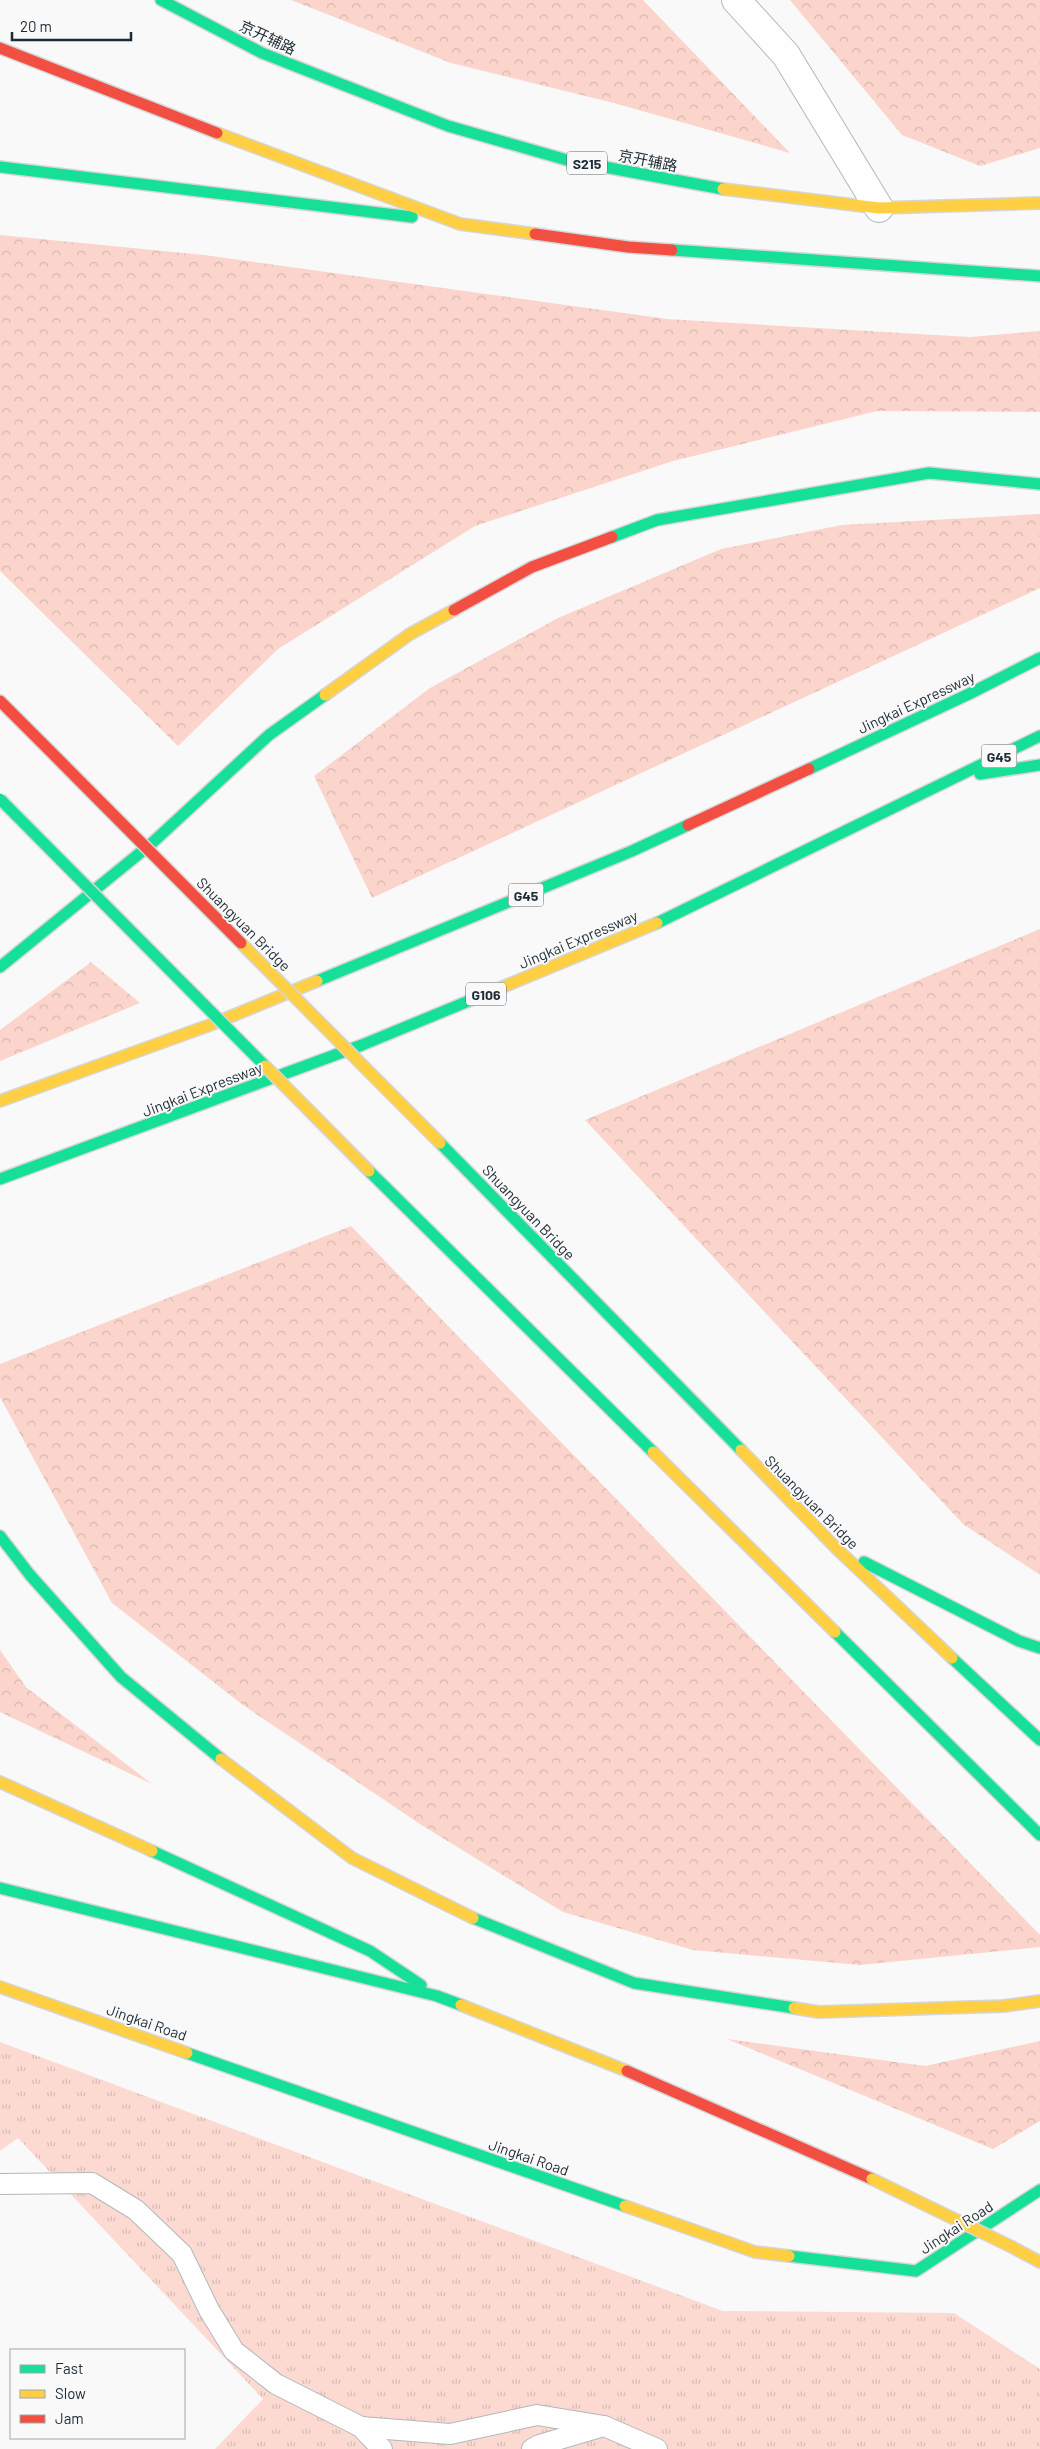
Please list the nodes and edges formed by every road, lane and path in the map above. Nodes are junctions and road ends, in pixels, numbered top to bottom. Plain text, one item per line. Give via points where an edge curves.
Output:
1 (161, 0) edge
2 (736, 0) edge
3 (0, 48) edge
4 (0, 167) edge
5 (1040, 203) edge
6 (878, 208) junction
7 (460, 224) junction
8 (1040, 276) edge
9 (1040, 484) edge
10 (1040, 658) edge
11 (0, 701) edge
12 (1040, 736) edge
13 (1040, 766) edge
14 (959, 777) junction
15 (0, 799) edge
16 (0, 967) edge
17 (0, 1101) edge
18 (0, 1179) edge
19 (0, 1536) edge
20 (836, 1549) junction
21 (1040, 1648) edge
22 (1040, 1740) edge
23 (0, 1782) edge
24 (1040, 1835) edge
25 (0, 1888) edge
26 (0, 1987) edge
27 (437, 1996) junction
28 (1040, 2000) edge
29 (0, 2184) edge
30 (1040, 2190) edge
31 (1040, 2262) edge
32 (604, 2426) junction
33 (361, 2427) junction
34 (382, 2449) edge
35 (532, 2449) edge
36 (657, 2449) edge

1 - 6 main road, 京开辅路 / S215 via 262,53 448,126 567,160 734,191
2 - 6 street via 786,55
3 - 7 main road
4 - 7 main road
5 - 6 main road, 京开辅路 / S215
7 - 8 main road via 628,247
9 - 16 main road via 929,473 657,520 532,567 410,634 269,735 151,844
10 - 17 main road, Jingkai Expressway / G45 via 632,851 210,1025
11 - 20 main road, Shuangyuan Bridge, bridge via 440,1143
12 - 14 main road, Jingkai Expressway / G45
13 - 14 main road
14 - 18 main road, Jingkai Expressway / G106 via 664,919 362,1045
15 - 24 main road, bridge via 369,1171
19 - 28 main road via 30,1576 121,1677 228,1765 352,1858 485,1924 634,1984 819,2012 1004,2006
20 - 21 main road via 1019,1641
20 - 22 main road, Shuangyuan Bridge
23 - 27 main road via 370,1951
25 - 27 main road
26 - 30 main road, Jingkai Road via 755,2252 916,2271
27 - 31 main road, bridge via 595,2057 872,2179
29 - 33 lane via 92,2183 136,2210 182,2254 208,2310 234,2351 276,2384
32 - 33 lane via 537,2415 450,2434
32 - 35 lane
32 - 36 lane
33 - 34 lane

